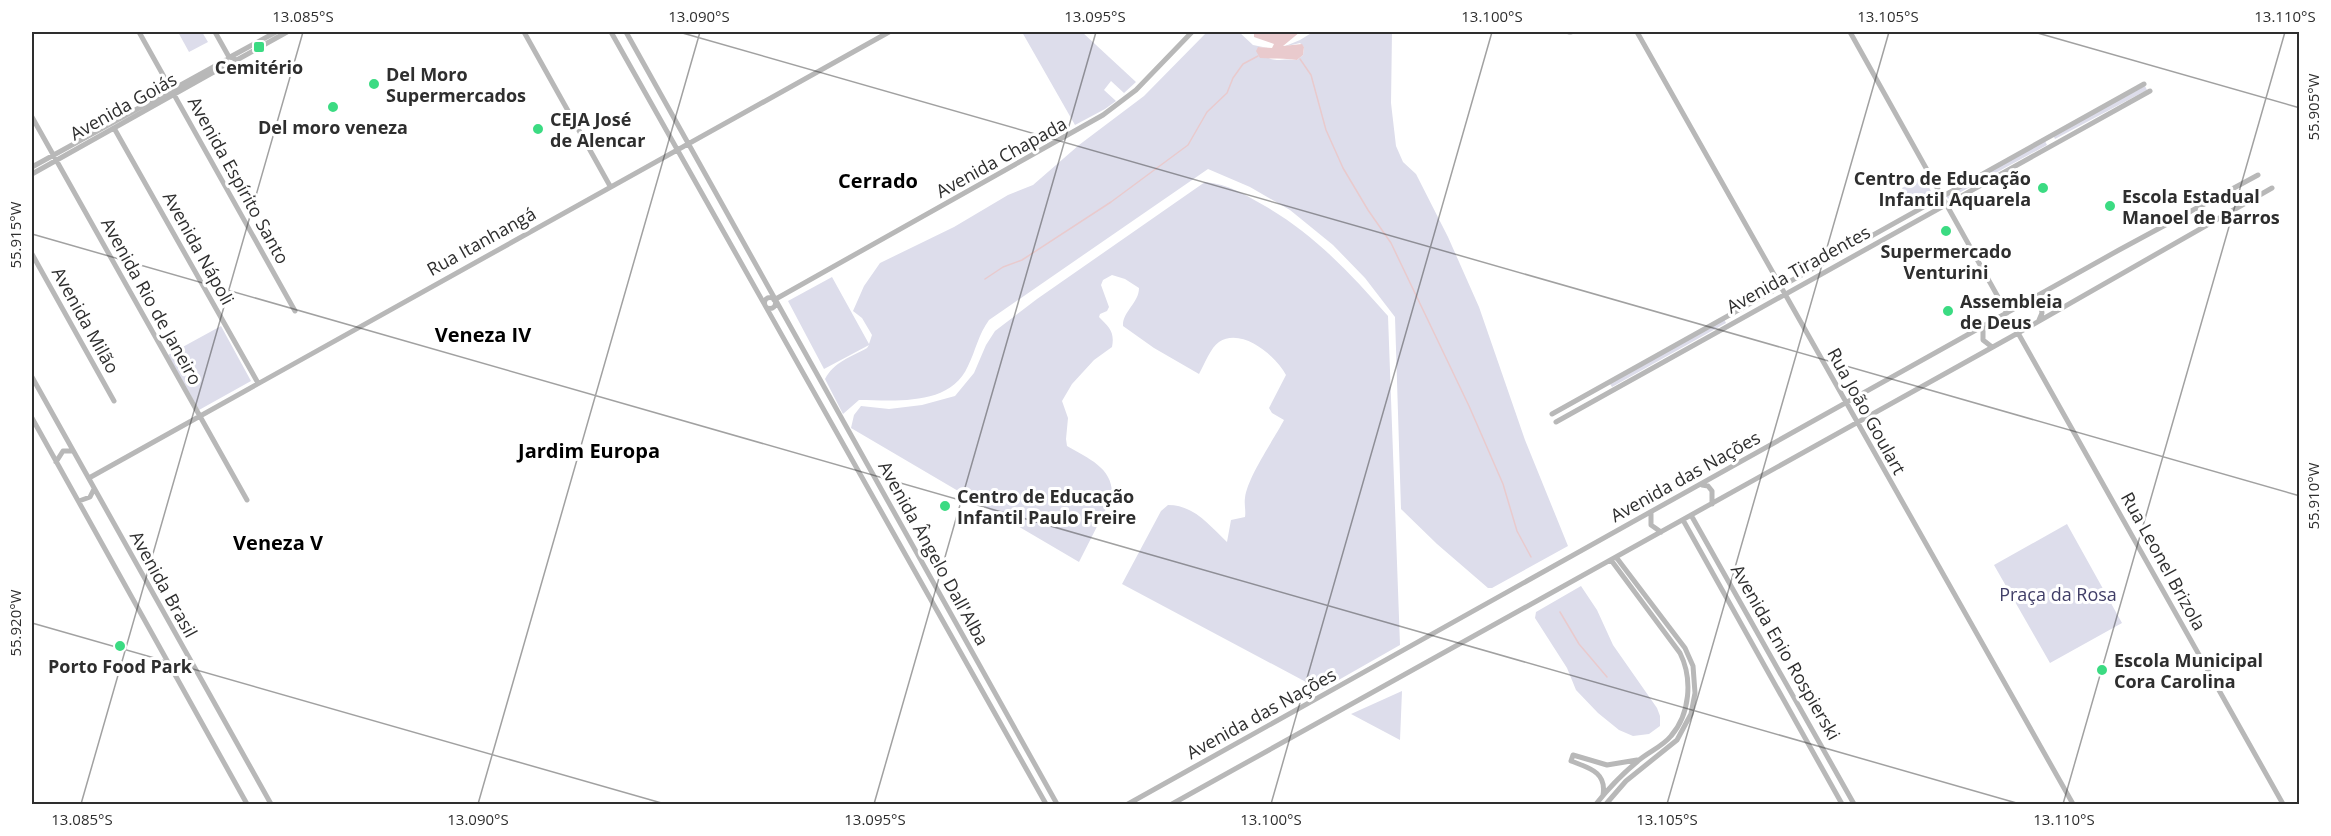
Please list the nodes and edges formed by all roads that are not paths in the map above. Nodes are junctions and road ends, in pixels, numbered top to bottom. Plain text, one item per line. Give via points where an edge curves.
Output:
1 (140, 32) edge
2 (215, 32) edge
3 (276, 32) edge
4 (287, 32) edge
5 (524, 32) edge
6 (612, 32) edge
7 (626, 32) edge
8 (889, 32) edge
9 (1191, 32) edge
10 (1637, 32) edge
11 (1850, 32) edge
12 (230, 60) junction
13 (2145, 84) dead end
14 (2150, 91) dead end
15 (173, 92) junction
16 (32, 117) edge
17 (114, 128) junction
18 (688, 143) junction
19 (678, 150) junction
20 (55, 158) junction
21 (32, 167) edge
22 (32, 174) edge
23 (2258, 175) dead end
24 (610, 186) junction
25 (2272, 188) dead end
26 (1942, 196) junction
27 (1946, 204) junction
28 (32, 254) edge
29 (1781, 286) junction
30 (1785, 294) junction
31 (774, 300) junction
32 (2031, 300) junction
33 (765, 305) junction
34 (295, 311) dead end
35 (2007, 314) junction
36 (2039, 320) junction
37 (1983, 327) junction
38 (2019, 333) junction
39 (1992, 347) junction
40 (32, 377) edge
41 (258, 384) junction
42 (114, 401) dead end
43 (1845, 404) junction
44 (1552, 414) dead end
45 (32, 418) edge
46 (200, 418) junction
47 (1556, 422) dead end
48 (1856, 423) junction
49 (73, 451) junction
50 (56, 462) junction
51 (89, 478) junction
52 (1701, 485) junction
53 (94, 489) junction
54 (247, 500) dead end
55 (79, 501) junction
56 (1712, 504) junction
57 (1651, 512) junction
58 (1691, 515) junction
59 (1683, 520) junction
60 (1661, 532) junction
61 (1613, 558) junction
62 (1639, 760) junction
63 (1603, 796) junction
64 (247, 804) edge
65 (271, 804) edge
66 (1046, 804) edge
67 (1057, 804) edge
68 (1128, 804) edge
69 (1172, 804) edge
70 (1596, 804) edge
71 (1606, 804) edge
72 (1842, 804) edge
73 (1854, 804) edge
74 (2073, 804) edge
75 (2283, 804) edge

1 - 15 street, Avenida Espírito Santo
2 - 12 street
3 - 12 street, Avenida Goiás
4 - 12 street, Avenida Goiás
5 - 24 street
6 - 19 street
7 - 18 street
8 - 18 street, Rua Itanhangá
9 - 31 street, Avenida Chapada via 1136,90 1103,115
10 - 29 street, Rua João Goulart
11 - 26 street
12 - 15 street, Avenida Goiás
13 - 26 street, Avenida Tiradentes
14 - 27 street, Avenida Tiradentes
15 - 17 street, Avenida Goiás
15 - 20 street, Avenida Goiás
15 - 34 street, Avenida Espírito Santo
16 - 20 street, Avenida Rio de Janeiro
17 - 20 street, Avenida Goiás
17 - 41 street, Avenida Nápoli
18 - 19 street, Rua Itanhangá
18 - 31 street, Avenida Ângelo Dall'Alba
19 - 24 street, Rua Itanhangá
19 - 33 street, Avenida Ângelo Dall'Alba
20 - 21 street, Avenida Goiás
20 - 22 street, Avenida Goiás
20 - 46 street, Avenida Rio de Janeiro
23 - 32 street, Avenida das Nações
24 - 41 street, Rua Itanhangá
25 - 36 street, Avenida das Nações
26 - 27 street
26 - 29 street, Avenida Tiradentes
27 - 30 street, Avenida Tiradentes
27 - 35 street
28 - 42 street, Avenida Milão
29 - 30 street, Rua João Goulart
29 - 44 street, Avenida Tiradentes
30 - 43 street, Rua João Goulart
30 - 47 street, Avenida Tiradentes
31 - 33 street, Avenida Chapada via 772,308
31 - 67 street, Avenida Ângelo Dall'Alba
32 - 35 street, Avenida das Nações
32 - 36 street via 2041,307
33 - 66 street, Avenida Ângelo Dall'Alba
35 - 37 street, Avenida das Nações
36 - 38 street, Avenida das Nações
37 - 39 street via 1983,340
37 - 43 street, Avenida das Nações
38 - 39 street, Avenida das Nações
38 - 75 street, Rua Leonel Brizola
39 - 48 street, Avenida das Nações
40 - 49 street, Avenida Brasil
41 - 46 street, Rua Itanhangá
43 - 48 street, Rua João Goulart
43 - 52 street, Avenida das Nações
45 - 50 street, Avenida Brasil
46 - 51 street, Rua Itanhangá
46 - 54 street, Avenida Rio de Janeiro
48 - 56 street, Avenida das Nações
48 - 74 street, Rua João Goulart
49 - 50 street via 63,451
49 - 51 street, Avenida Brasil
50 - 55 street, Avenida Brasil
51 - 53 street, Avenida Brasil
52 - 56 street via 1710,488
52 - 57 street, Avenida das Nações
53 - 55 street via 90,497
53 - 65 street, Avenida Brasil
55 - 64 street, Avenida Brasil
56 - 58 street, Avenida das Nações
57 - 60 street via 1652,525
57 - 68 street, Avenida das Nações
58 - 59 street, Avenida das Nações
58 - 73 street, Avenida Enio Rospierski
59 - 60 street, Avenida das Nações
59 - 72 street, Avenida Enio Rospierski
60 - 61 street, Avenida das Nações
61 - 62 street via 1674,644 1687,669 1688,697 1678,726 1670,737
61 - 69 street, Avenida das Nações
61 - 71 street via 1684,648 1693,666 1695,693 1691,714 1677,740 1626,781
62 - 63 street
62 - 63 street via 1607,765 1572,758 1596,771 1603,780
63 - 70 street

